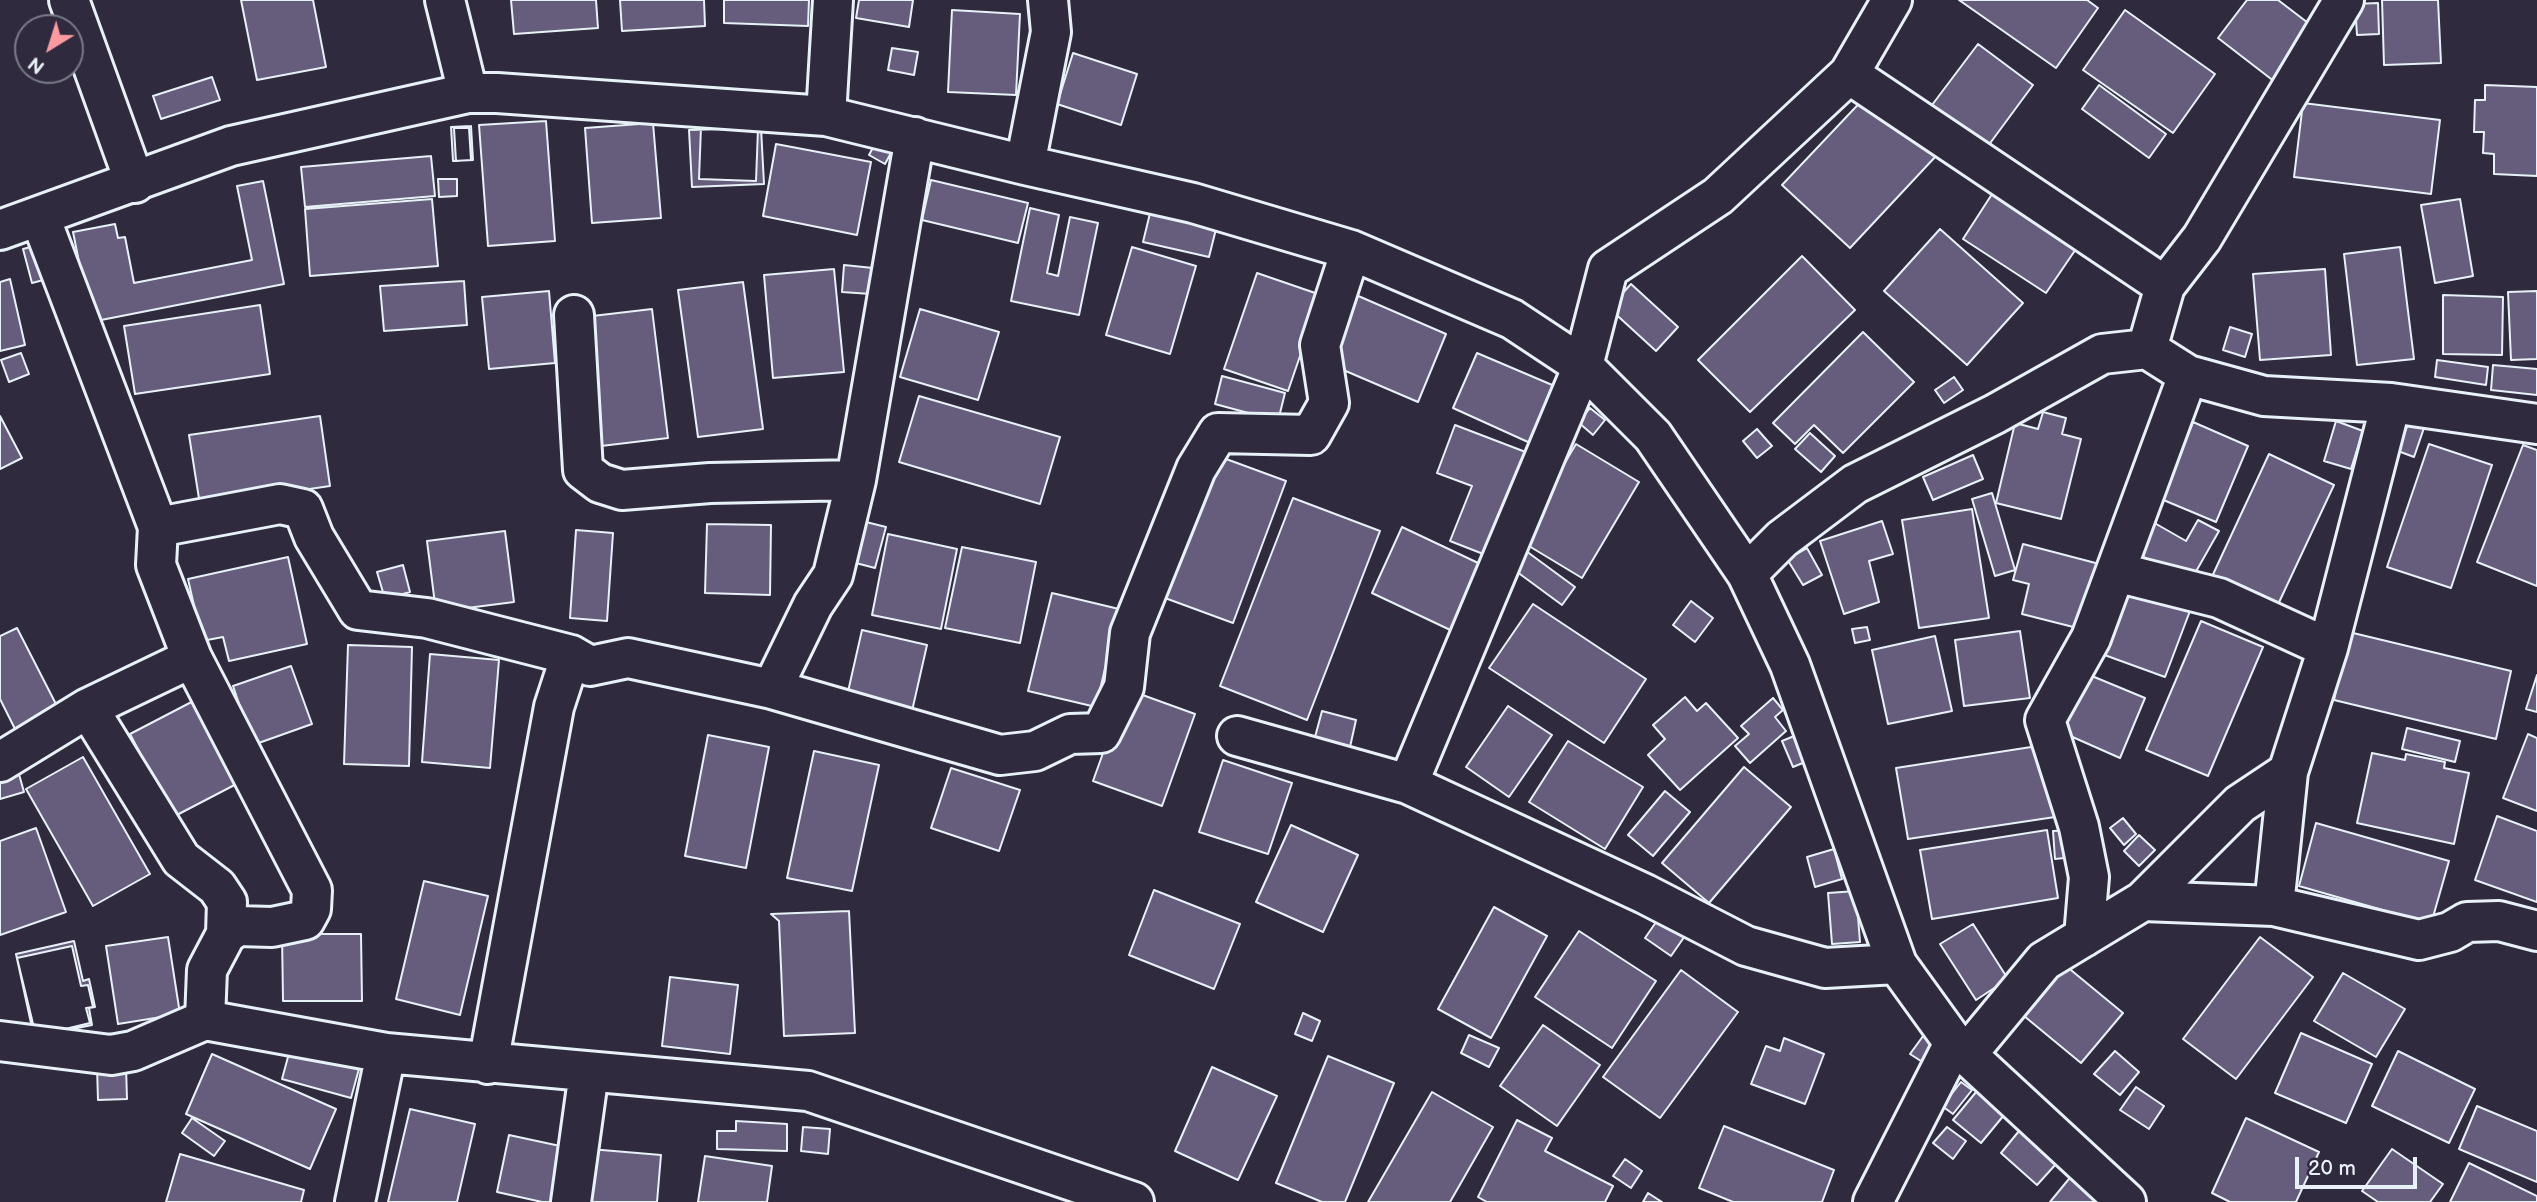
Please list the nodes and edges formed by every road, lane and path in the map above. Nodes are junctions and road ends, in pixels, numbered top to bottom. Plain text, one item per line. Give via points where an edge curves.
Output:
1 (69, 0) edge
2 (444, 0) edge
3 (833, 0) edge
4 (1048, 0) edge
5 (1892, 0) edge
6 (2344, 0) edge
7 (1849, 74) junction
8 (468, 93) junction
9 (826, 116) junction
10 (915, 137) junction
11 (1024, 166) junction
12 (135, 183) junction
13 (40, 217) junction
14 (0, 230) edge
15 (1351, 250) junction
16 (2165, 286) junction
17 (574, 315) dead end
18 (2147, 349) junction
19 (1583, 366) junction
20 (2188, 375) junction
21 (2391, 403) junction
22 (2537, 424) edge
23 (856, 480) junction
24 (158, 527) junction
25 (2116, 572) junction
26 (1747, 574) junction
27 (2328, 648) junction
28 (571, 655) junction
29 (192, 657) junction
30 (772, 689) junction
31 (88, 708) junction
32 (1237, 736) dead end
33 (0, 762) edge
34 (2288, 772) junction
35 (1408, 784) junction
36 (2143, 901) junction
37 (2274, 905) junction
38 (2537, 931) edge
39 (226, 934) junction
40 (2084, 937) junction
41 (1897, 964) junction
42 (205, 1020) junction
43 (0, 1041) edge
44 (1960, 1049) junction
45 (386, 1053) junction
46 (488, 1064) junction
47 (589, 1072) junction
48 (355, 1202) edge
49 (571, 1202) edge
50 (1134, 1202) edge
51 (1873, 1202) edge
52 (2126, 1202) edge

1 - 12 street
2 - 8 street
3 - 9 street
4 - 11 street via 1051,32
5 - 7 street
6 - 16 street via 2202,238
7 - 16 street
7 - 19 street via 1718,195 1608,269
8 - 9 street
8 - 12 street via 231,146
9 - 10 street
10 - 11 street
10 - 23 street
11 - 15 street via 1193,202
12 - 13 street
13 - 14 street
13 - 24 street
15 - 19 street via 1512,319
15 - 30 street via 1320,345 1329,403 1311,435 1218,433 1196,469 1130,633 1124,687 1101,733 1070,734 1035,751 1000,755
16 - 18 street
17 - 23 street via 583,470 600,483 622,490
18 - 20 street
18 - 26 street via 2102,354 1856,484 1782,539
19 - 26 street via 1653,436
19 - 35 street
20 - 21 street via 2264,396
20 - 25 street
21 - 22 street
21 - 27 street
23 - 30 street via 833,575
24 - 28 street via 280,504 303,509 314,537 358,610 427,618
24 - 29 street via 156,565
25 - 27 street via 2219,598
25 - 40 street via 2091,638 2045,720 2079,827 2089,877
26 - 41 street via 1790,666
27 - 34 street
28 - 30 street via 590,666 628,658
28 - 46 street via 554,707
29 - 31 street
29 - 39 street via 312,890 305,920 272,927 238,926
31 - 33 street
31 - 39 street via 181,859 217,887 227,902
32 - 35 street
34 - 36 street via 2240,804
34 - 37 street
35 - 41 street via 1746,946 1825,968
36 - 37 street
36 - 40 street
37 - 38 street via 2419,940 2467,922 2499,921
39 - 42 street via 206,970
40 - 44 street via 2044,961
41 - 44 street
42 - 43 street via 133,1051 111,1055
42 - 45 street
44 - 51 street
44 - 52 street
45 - 46 street
45 - 48 street
46 - 47 street
47 - 49 street
47 - 50 street via 808,1091

